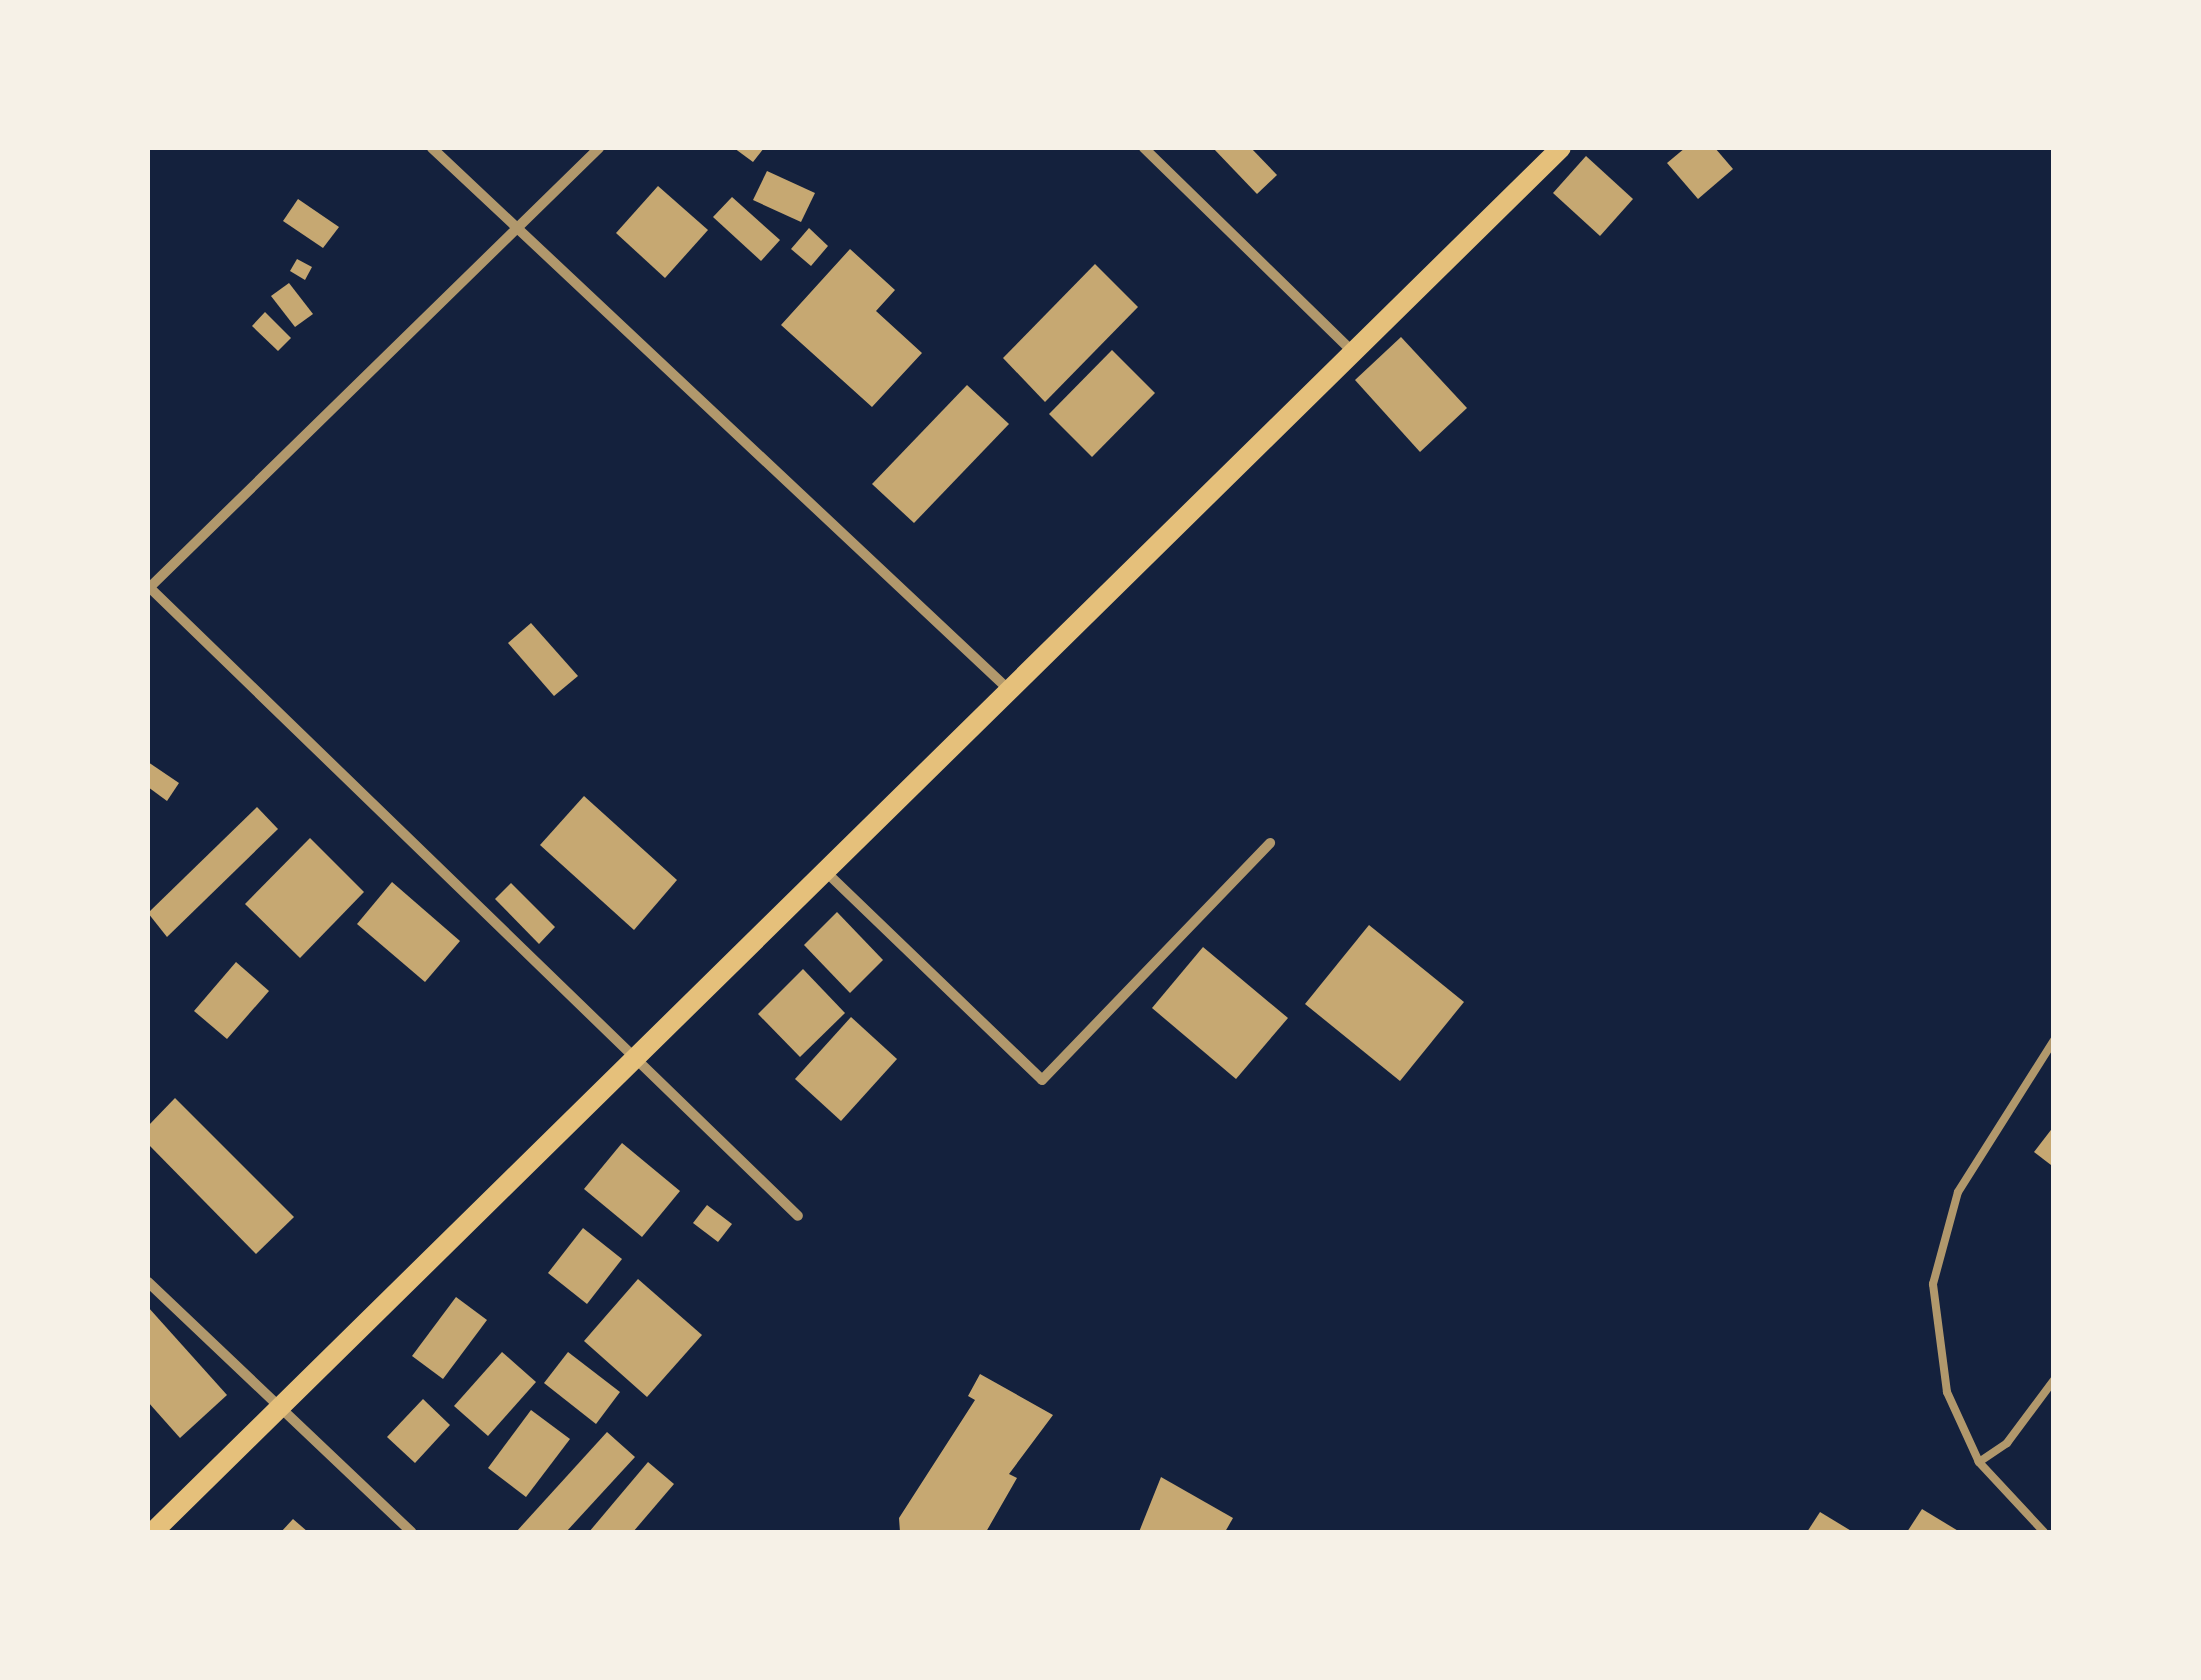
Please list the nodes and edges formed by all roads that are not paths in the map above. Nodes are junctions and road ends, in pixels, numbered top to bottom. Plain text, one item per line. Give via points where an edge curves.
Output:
1 (432, 148) edge
2 (599, 148) edge
3 (1144, 148) edge
4 (1561, 148) edge
5 (514, 228) junction
6 (1348, 347) junction
7 (148, 587) edge
8 (1007, 688) junction
9 (1270, 843) dead end
10 (825, 871) junction
11 (2054, 1040) edge
12 (634, 1049) junction
13 (798, 1216) dead end
14 (148, 1282) edge
15 (2054, 1380) edge
16 (282, 1408) junction
17 (1979, 1462) junction
18 (152, 1532) edge
19 (411, 1532) edge
20 (2044, 1532) edge

1 - 5 street
2 - 5 street
3 - 6 street
4 - 6 main road
5 - 7 street
5 - 8 street
6 - 8 main road
7 - 12 street
8 - 10 main road
9 - 10 street via 1042,1080
10 - 12 main road
11 - 17 lane via 1958,1192 1933,1284 1947,1392
12 - 13 street
12 - 16 main road
14 - 16 street
15 - 17 lane
16 - 18 main road
16 - 19 street
17 - 20 lane

